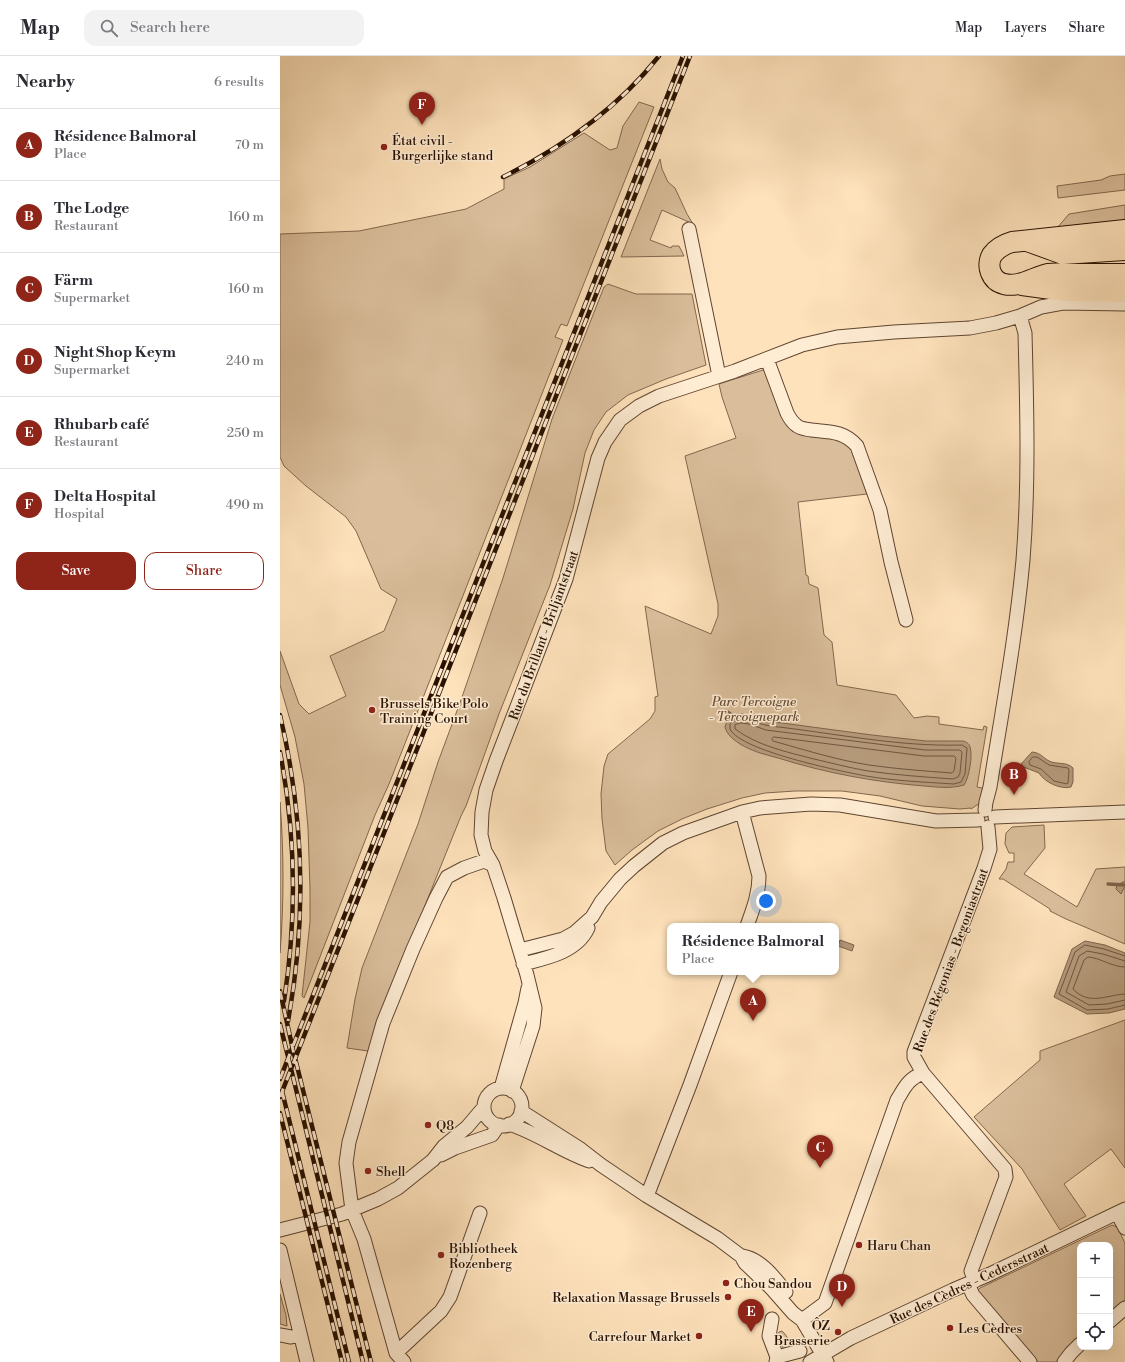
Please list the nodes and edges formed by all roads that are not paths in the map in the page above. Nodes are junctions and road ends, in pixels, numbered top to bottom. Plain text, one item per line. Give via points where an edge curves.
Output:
1 (689, 229) dead end
2 (1125, 230) edge
3 (1023, 240) junction
4 (1125, 250) edge
5 (1125, 274) edge
6 (1016, 284) junction
7 (1125, 292) edge
8 (1125, 304) edge
9 (1020, 316) junction
10 (767, 359) junction
11 (719, 376) junction
12 (906, 620) dead end
13 (742, 812) junction
14 (1125, 812) edge
15 (986, 818) junction
16 (493, 865) junction
17 (592, 917) junction
18 (748, 923) edge
19 (520, 950) junction
20 (523, 964) junction
21 (730, 975) edge
22 (923, 1073) junction
23 (507, 1090) junction
24 (484, 1107) junction
25 (521, 1111) junction
26 (504, 1125) junction
27 (433, 1160) junction
28 (601, 1165) junction
29 (647, 1196) junction
30 (352, 1210) junction
31 (1121, 1211) edge
32 (480, 1213) dead end
33 (1125, 1228) edge
34 (280, 1230) edge
35 (280, 1250) edge
36 (971, 1282) junction
37 (1125, 1308) edge
38 (772, 1318) dead end
39 (1113, 1318) edge
40 (802, 1320) junction
41 (280, 1335) edge
42 (300, 1335) junction
43 (1077, 1347) edge
44 (800, 1351) dead end
45 (400, 1358) edge
46 (825, 1358) edge
47 (776, 1360) edge
48 (307, 1362) edge
49 (810, 1362) edge
50 (1030, 1362) edge
51 (1064, 1362) edge

1 - 11 street
2 - 3 highway
3 - 4 highway via 1063,254
3 - 6 highway via 1005,244 990,261 990,272 997,281 1006,285
5 - 6 highway via 1049,274
6 - 7 highway via 1066,291
8 - 9 street, Rue du Brillant - Briljantstraat via 1063,303 1041,307
9 - 10 street, Rue du Brillant - Briljantstraat via 970,328 837,337 802,345
9 - 15 street, Rue des Bégonias - Begoniastraat via 1025,333 1027,474 1023,559 1017,612 986,802
10 - 11 street, Rue du Brillant - Briljantstraat
10 - 12 street via 791,421 802,428 850,438 857,446 880,510
11 - 16 street, Rue du Brillant - Briljantstraat via 659,396 639,406 620,420 604,442 567,574 486,790 482,820 493,849
13 - 15 street via 811,804 840,805 936,821
13 - 17 street via 683,833 649,854 620,879
13 - 18 street via 759,876 756,901
14 - 15 street
15 - 22 street, Rue des Bégonias - Begoniastraat via 990,850 915,1047 914,1057
16 - 19 street, Rue du Brillant - Briljantstraat
16 - 30 street via 484,861 447,877 383,1023 349,1142 346,1163
17 - 19 street via 563,939
17 - 20 street via 587,930 574,945 562,952
19 - 20 street, Rue du Brillant - Briljantstraat
20 - 23 street, Rue du Brillant - Briljantstraat via 535,1008 533,1026
21 - 29 street
22 - 36 street via 1005,1170 1006,1177 971,1271
22 - 40 street, Rue des Bégonias - Begoniastraat via 908,1082 897,1100 825,1303
23 - 24 street via 496,1090 489,1094
23 - 25 street via 517,1096
24 - 26 street via 488,1118 494,1124
24 - 27 street
25 - 26 street via 516,1119
25 - 28 street
26 - 27 street via 492,1135 455,1148
26 - 28 street via 525,1129 574,1155
27 - 30 street via 398,1188
28 - 29 street
29 - 40 street via 717,1238 741,1256 749,1257 764,1267 789,1295 800,1311
30 - 34 street
30 - 45 street via 364,1239
31 - 33 street
31 - 36 street, Rue des Cèdres - Cedersstraat
32 - 45 street via 450,1297
35 - 42 street
36 - 46 street, Rue des Cèdres - Cedersstraat via 851,1338
36 - 50 street via 973,1295
37 - 39 street
38 - 47 street via 770,1336
40 - 46 street
41 - 42 street
42 - 48 street
43 - 51 street
44 - 47 street
46 - 49 street, Rue des Cèdres - Cedersstraat

